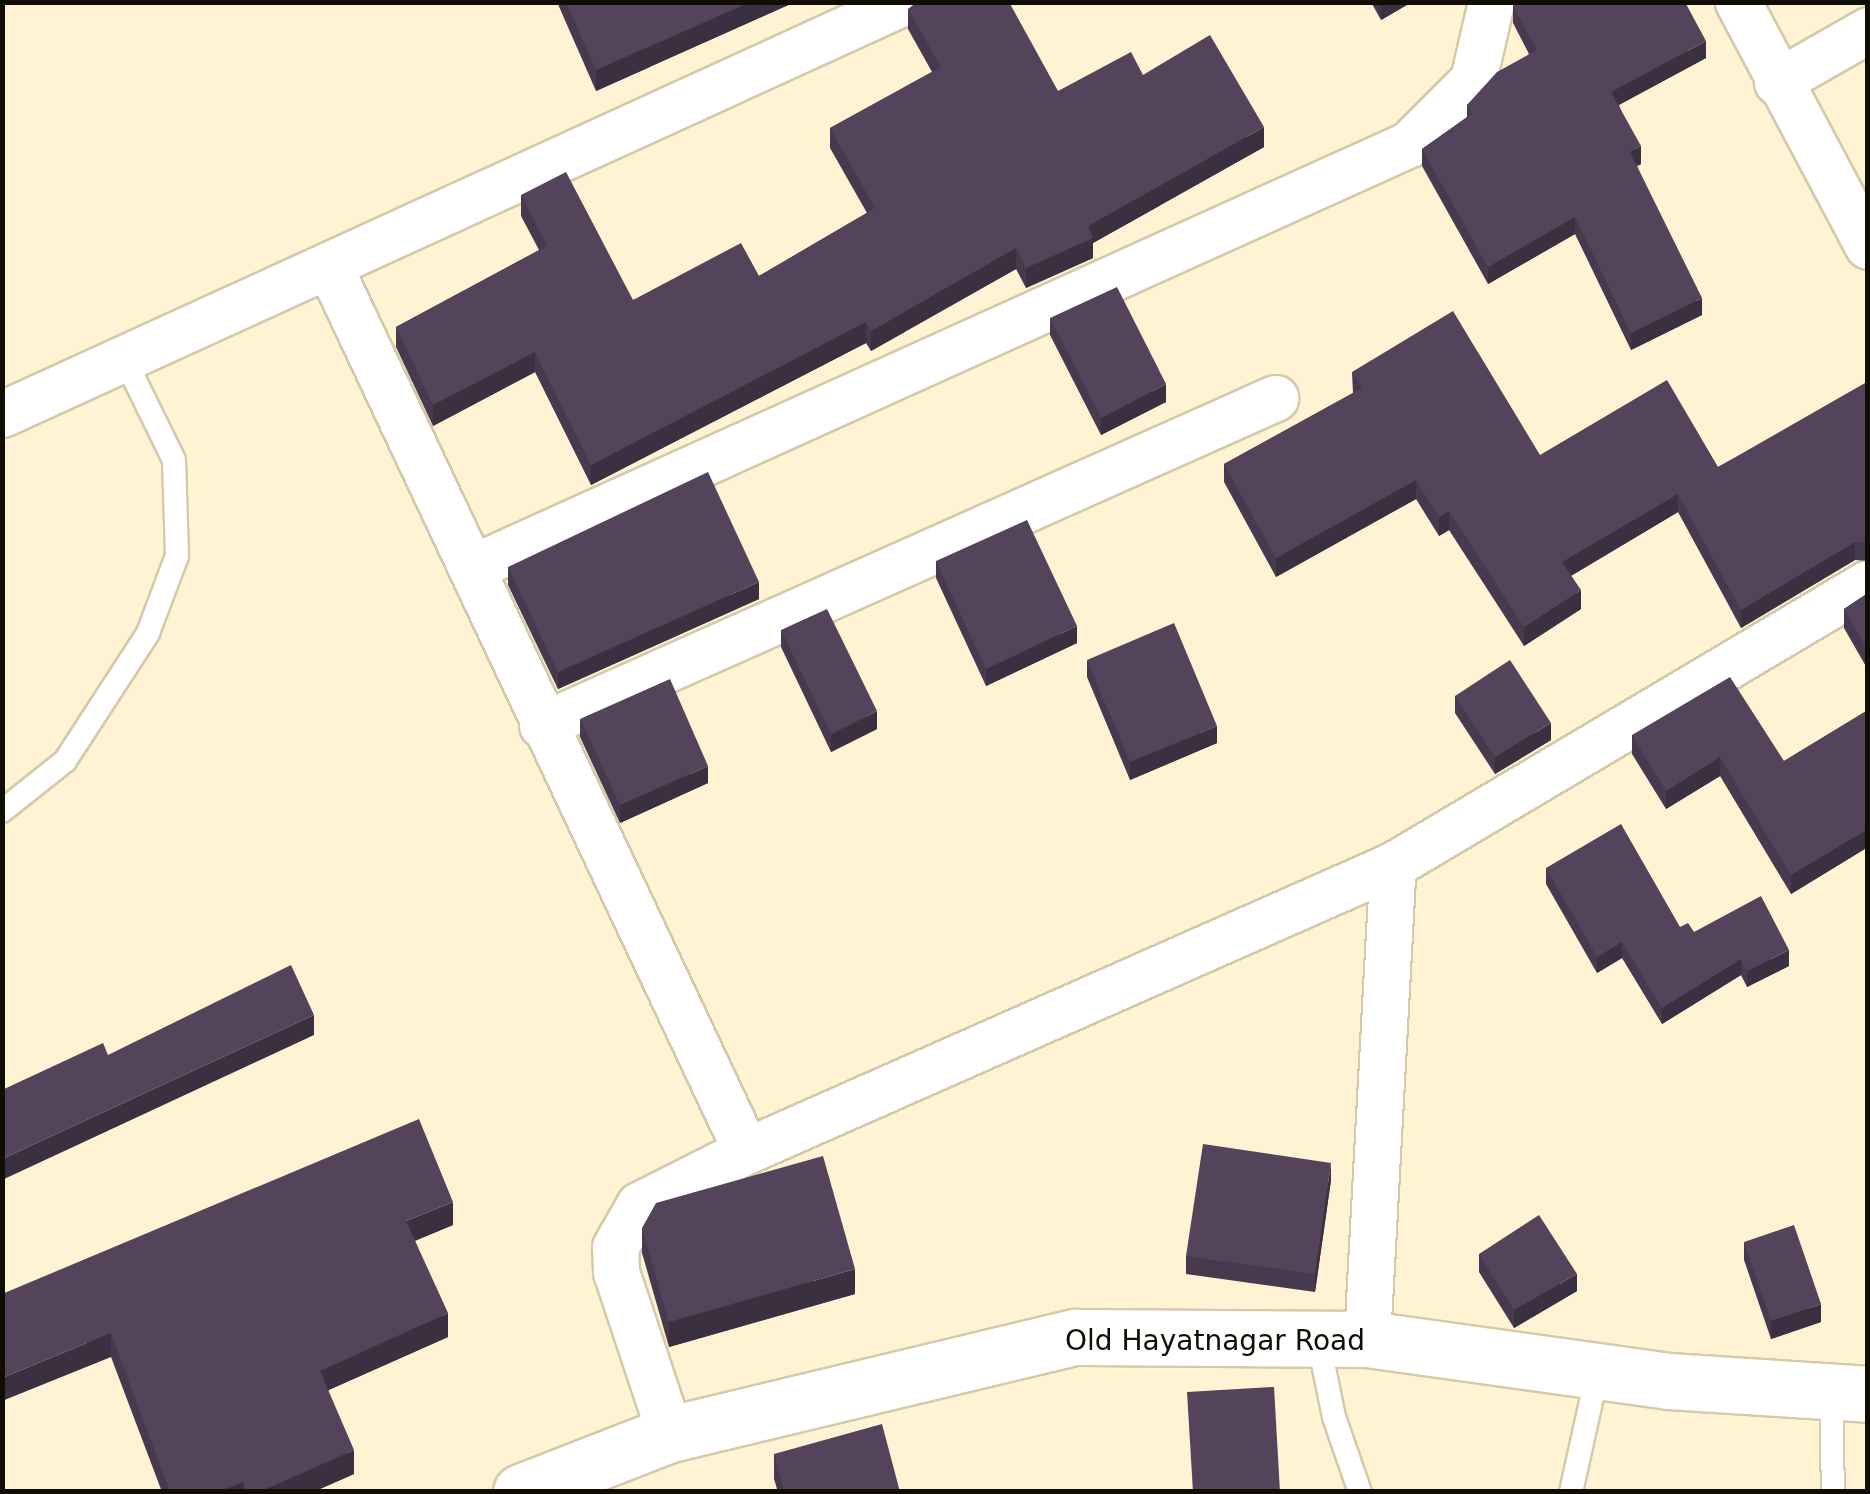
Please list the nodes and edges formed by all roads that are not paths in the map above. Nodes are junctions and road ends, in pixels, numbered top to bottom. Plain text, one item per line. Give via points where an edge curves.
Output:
1 (904, 2) edge
2 (1491, 2) edge
3 (1738, 2) edge
4 (1868, 30) edge
5 (1778, 82) junction
6 (1868, 246) edge
7 (330, 268) junction
8 (124, 360) junction
9 (1275, 398) dead end
10 (2, 414) edge
11 (471, 568) junction
12 (1868, 583) edge
13 (542, 725) junction
14 (2, 811) edge
15 (1393, 866) junction
16 (746, 1151) junction
17 (1342, 1339) junction
18 (1598, 1370) junction
19 (1849, 1392) edge
20 (670, 1434) junction
21 (521, 1492) edge
22 (1360, 1492) edge
23 (1571, 1492) edge
24 (1833, 1492) edge

1 - 7 street
2 - 11 street via 1473,80 1410,144
3 - 5 street
4 - 5 street
5 - 6 street
7 - 8 street
7 - 11 street
8 - 10 street
8 - 14 lane via 174,460 177,556 148,633 64,761
9 - 13 street
11 - 13 street
12 - 15 street
13 - 16 street
15 - 16 street
15 - 17 street
16 - 20 street via 639,1205 614,1246 616,1272
17 - 18 street, Old Hayatnagar Road
17 - 20 street, Old Hayatnagar Road via 1075,1337
17 - 22 lane via 1334,1418
18 - 19 street, Old Hayatnagar Road
18 - 23 lane
19 - 24 lane
20 - 21 street, Old Hayatnagar Road

